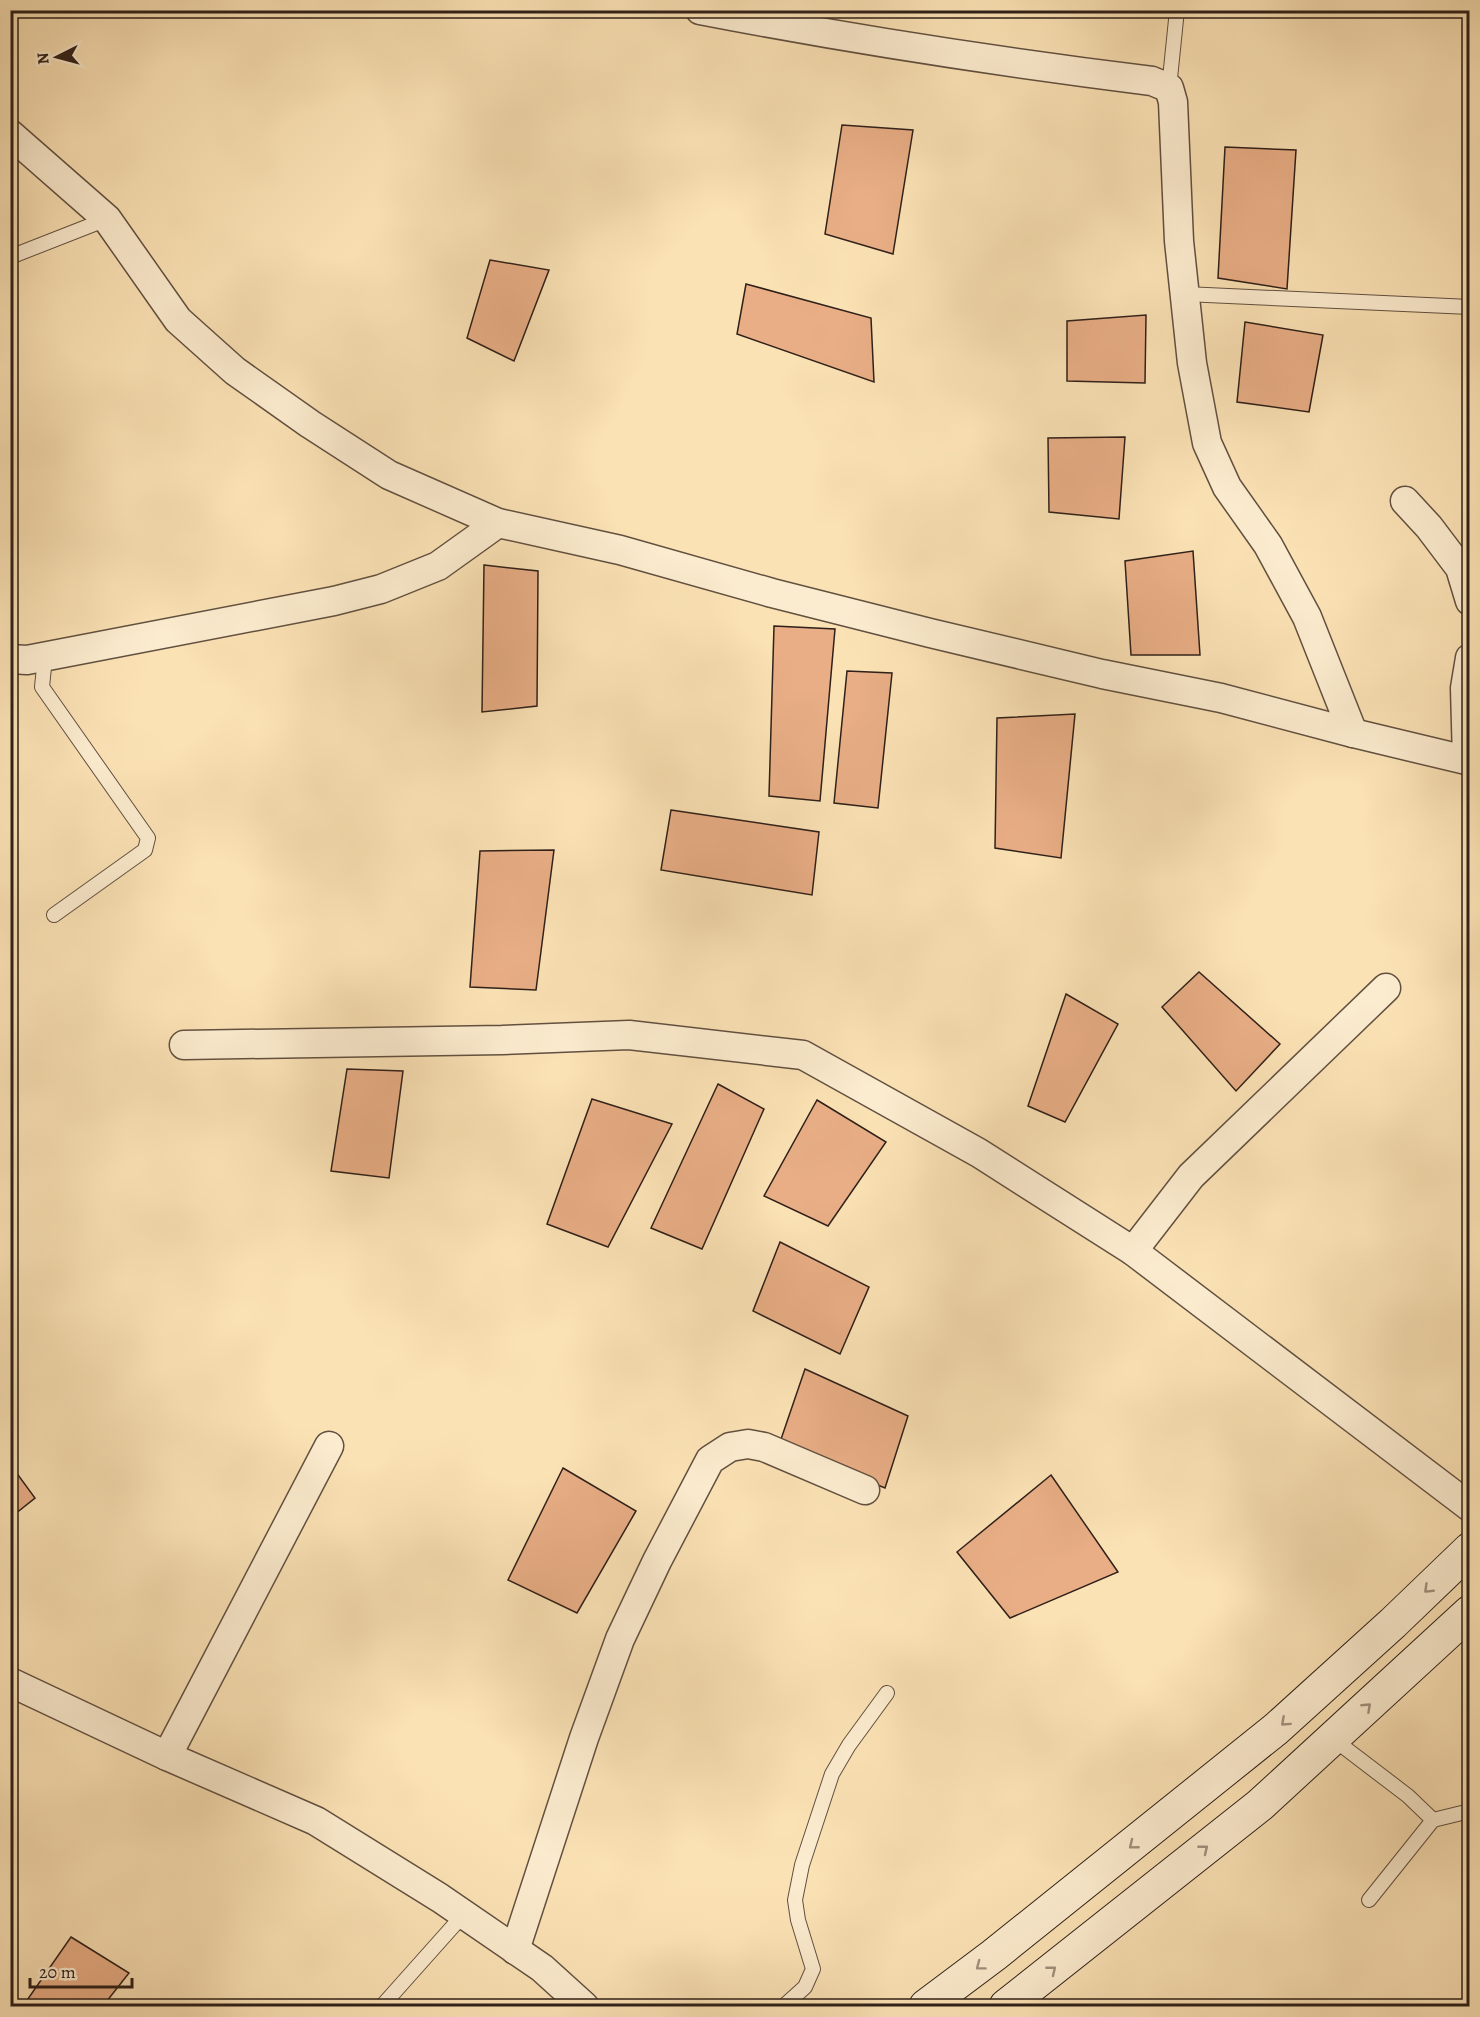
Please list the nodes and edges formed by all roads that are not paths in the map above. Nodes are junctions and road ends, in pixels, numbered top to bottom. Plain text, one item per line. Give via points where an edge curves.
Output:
1 (700, 10) edge
2 (1177, 10) edge
3 (777, 18) edge
4 (1169, 88) junction
5 (10, 134) edge
6 (107, 219) junction
7 (10, 257) edge
8 (1185, 294) junction
9 (1470, 307) edge
10 (1405, 501) dead end
11 (498, 523) junction
12 (1470, 601) edge
13 (45, 657) junction
14 (1470, 658) edge
15 (10, 659) edge
16 (1353, 733) junction
17 (1468, 760) edge
18 (54, 915) dead end
19 (1386, 988) dead end
20 (184, 1045) dead end
21 (1133, 1251) junction
22 (329, 1446) dead end
23 (866, 1490) dead end
24 (1470, 1507) edge
25 (1470, 1548) edge
26 (1470, 1612) edge
27 (10, 1682) edge
28 (888, 1693) dead end
29 (1332, 1738) junction
30 (167, 1756) junction
31 (1470, 1811) edge
32 (1433, 1820) junction
33 (1369, 1900) dead end
34 (464, 1914) junction
35 (515, 1950) junction
36 (1018, 2003) edge
37 (382, 2007) edge
38 (584, 2007) edge
39 (784, 2007) edge
40 (926, 2007) edge

1 - 3 street
2 - 4 lane
3 - 4 street via 846,38 1152,81
4 - 8 street
5 - 6 street
6 - 7 lane
6 - 11 street via 178,320 235,371 389,475
8 - 9 lane
8 - 16 street via 1192,363 1207,443 1227,487 1268,545 1307,617
10 - 12 street via 1460,568
11 - 13 street via 438,566 381,590
11 - 16 street via 620,549 919,630 1221,698
13 - 15 street
13 - 18 lane via 42,687 148,838 145,850
14 - 17 street via 1465,688
16 - 17 street
19 - 21 street via 1191,1176
20 - 21 street via 629,1035 803,1055 980,1153
21 - 24 street
22 - 30 street
23 - 35 street via 765,1447 730,1447 710,1460 620,1640
25 -> 40 main road via 1276,1729
29 -> 26 main road
27 - 30 street
28 - 39 lane via 832,1774 805,1853 795,1900 813,1969 805,1987
29 - 32 lane
36 -> 29 main road via 1260,1804
30 - 34 street via 316,1821
31 - 32 lane
32 - 33 lane
34 - 35 street
34 - 37 lane
35 - 38 street via 542,1968

